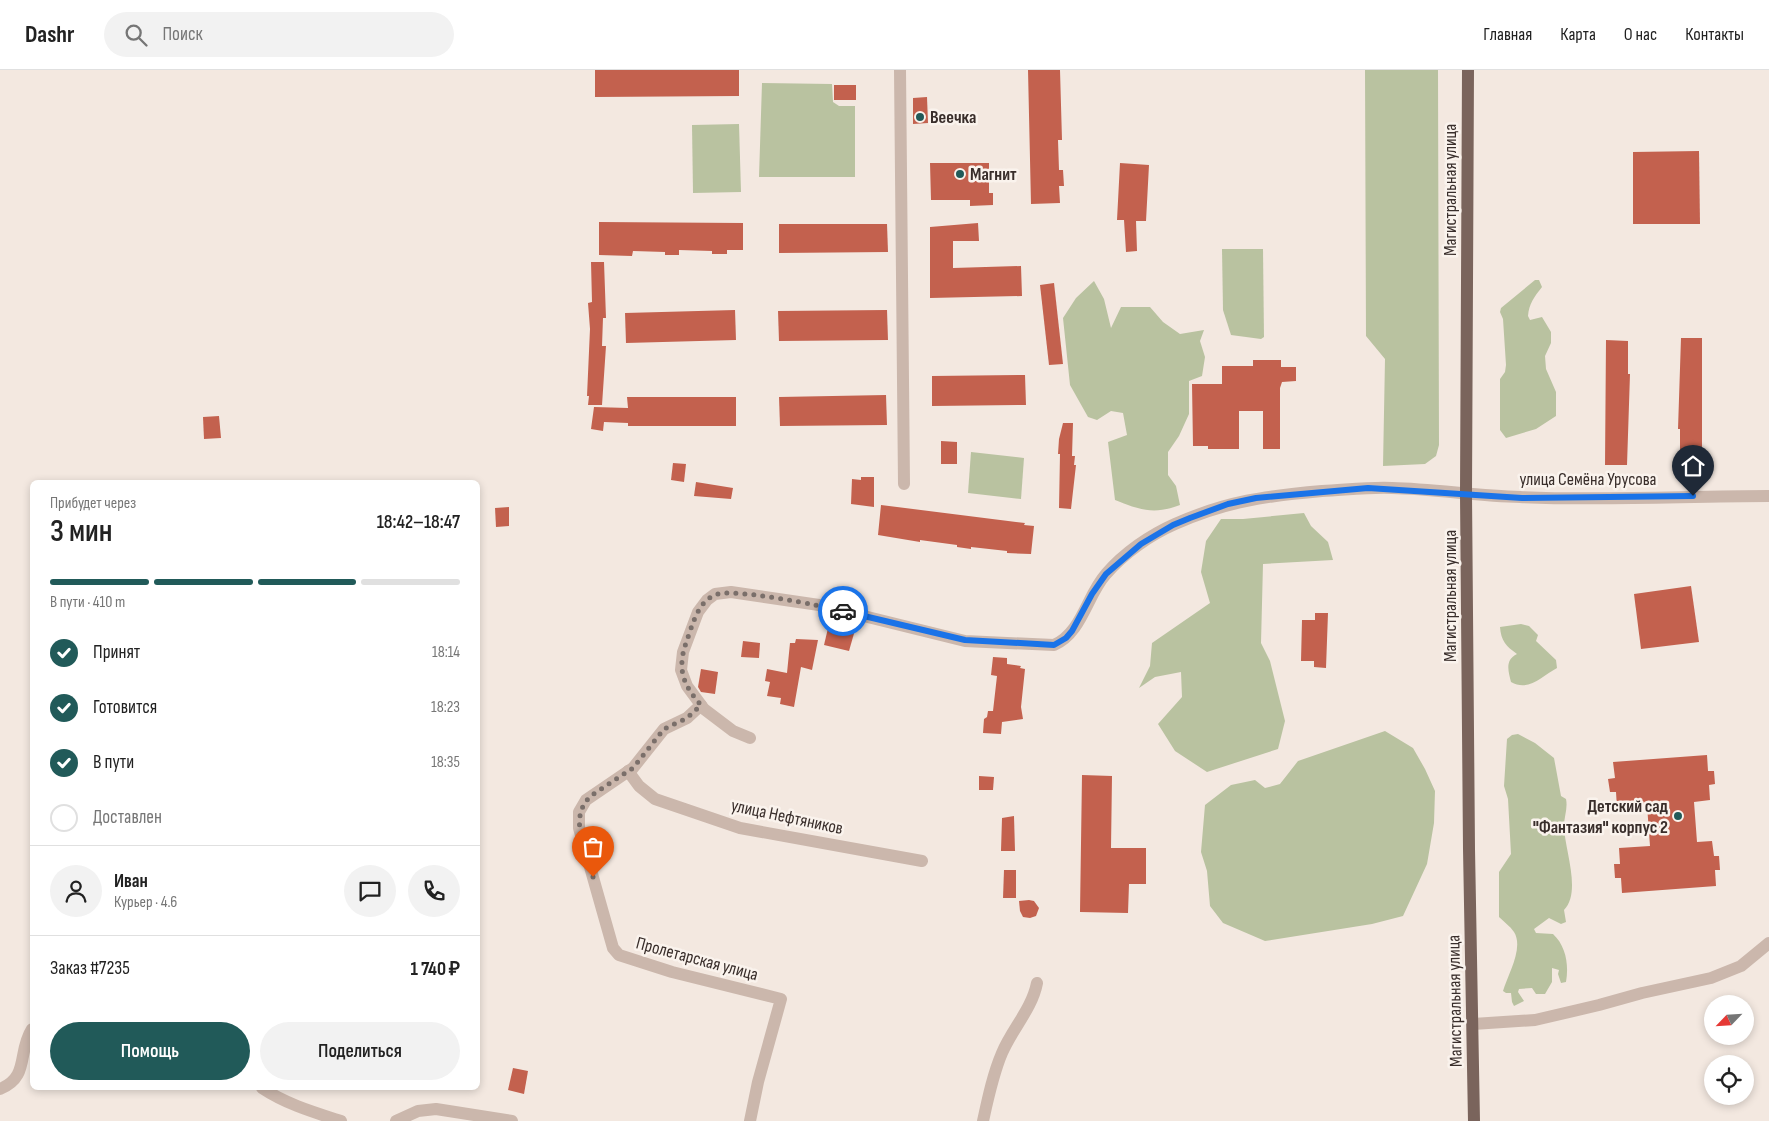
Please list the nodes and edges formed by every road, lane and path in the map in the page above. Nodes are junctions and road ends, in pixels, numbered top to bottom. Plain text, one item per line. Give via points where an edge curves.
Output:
1 (900, 70) edge
2 (1468, 70) edge
3 (904, 484) dead end
4 (1466, 494) junction
5 (1769, 496) edge
6 (701, 705) junction
7 (750, 738) dead end
8 (628, 771) junction
9 (922, 861) dead end
10 (1769, 943) edge
11 (1037, 983) dead end
12 (1472, 1024) junction
13 (30, 1034) edge
14 (0, 1089) edge
15 (265, 1090) edge
16 (341, 1121) edge
17 (396, 1121) edge
18 (512, 1121) edge
19 (750, 1121) edge
20 (983, 1121) edge
21 (1474, 1121) edge

1 - 3 street
2 - 4 main road, Магистральная улица
4 - 5 street, улица Семёна Урусова via 1522,498
4 - 6 street, улица Семёна Урусова via 1368,488 1269,496 1213,510 1173,525 1124,556 1098,583 1072,631 1054,645 965,640 819,605 731,592 715,594 698,612 681,662 684,679
4 - 12 main road, Магистральная улица
6 - 7 street via 716,720
6 - 8 street, Пролетарская улица via 687,718 664,729
8 - 9 street, улица Нефтяников via 654,799 740,828
8 - 19 street, Пролетарская улица via 586,800 578,818 613,948 625,959 781,999
10 - 12 street via 1741,966 1711,978 1535,1020
11 - 20 street via 1032,1000 1002,1052
12 - 21 main road, Магистральная улица
13 - 14 street via 19,1075
15 - 16 street via 302,1109
17 - 18 street via 418,1111 436,1109

